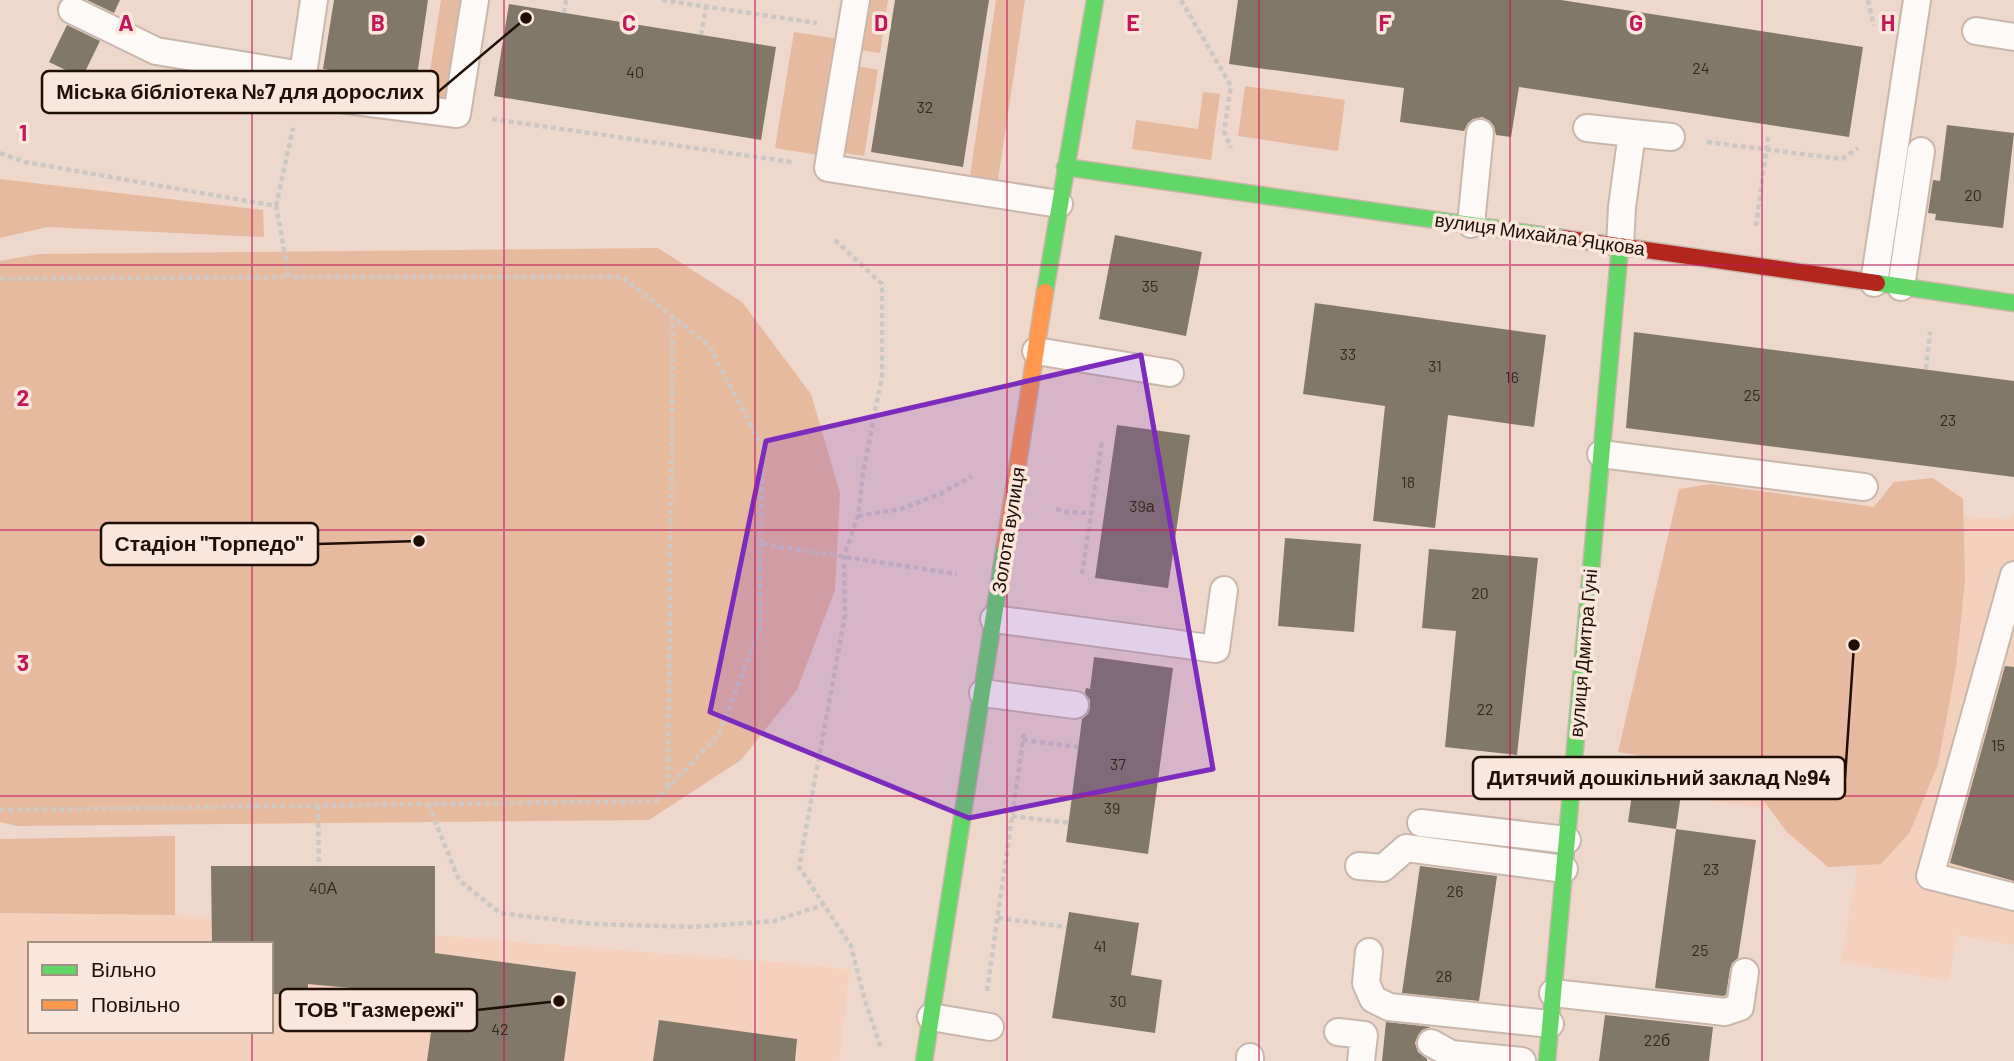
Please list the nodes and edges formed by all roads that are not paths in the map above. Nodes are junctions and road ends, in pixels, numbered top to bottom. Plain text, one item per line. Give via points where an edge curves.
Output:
1 (314, 0) edge
2 (475, 0) edge
3 (856, 0) edge
4 (1095, 0) edge
5 (1917, 0) edge
6 (72, 10) dead end
7 (1976, 31) dead end
8 (2014, 37) edge
9 (301, 84) junction
10 (1587, 128) dead end
11 (1480, 133) dead end
12 (1632, 133) junction
13 (1671, 137) road end
14 (1921, 151) dead end
15 (1065, 167) junction
16 (1059, 204) junction
17 (1471, 224) junction
18 (1620, 246) junction
19 (1874, 283) junction
20 (1901, 287) junction
21 (2014, 303) edge
22 (1036, 351) junction
23 (1170, 373) dead end
24 (1601, 454) junction
25 (1864, 487) dead end
26 (2014, 575) edge
27 (1224, 590) dead end
28 (994, 619) junction
29 (983, 693) junction
30 (1075, 705) dead end
31 (1421, 823) dead end
32 (1567, 840) junction
33 (1359, 866) dead end
34 (1564, 869) junction
35 (2014, 897) edge
36 (1369, 952) dead end
37 (1745, 972) dead end
38 (1553, 993) junction
39 (931, 1017) junction
40 (1550, 1024) junction
41 (990, 1027) dead end
42 (1338, 1032) dead end
43 (1431, 1042) dead end
44 (925, 1061) edge
45 (1361, 1061) edge
46 (1522, 1061) edge
47 (1547, 1061) edge

1 - 9 lane
2 - 9 lane via 457,114
3 - 16 lane via 828,168
4 - 15 street, Золота вулиця
5 - 19 lane
6 - 9 lane via 156,51
7 - 8 lane
10 - 12 lane
11 - 17 lane
12 - 13 lane
12 - 18 lane
14 - 20 lane
15 - 16 street, Золота вулиця
15 - 17 street, вулиця Михайла Яцкова
16 - 22 street, Золота вулиця
17 - 18 street, вулиця Михайла Яцкова
18 - 19 street, вулиця Михайла Яцкова
18 - 24 street, вулиця Дмитра Гуні
19 - 20 street, вулиця Михайла Яцкова
20 - 21 street, вулиця Михайла Яцкова
22 - 23 lane
22 - 28 street, Золота вулиця
24 - 25 lane
24 - 32 street, вулиця Дмитра Гуні
26 - 35 lane via 1930,876
27 - 28 lane via 1216,649
28 - 29 street, Золота вулиця
29 - 30 lane
29 - 39 street, Золота вулиця
31 - 32 lane
32 - 34 street, вулиця Дмитра Гуні
33 - 34 lane via 1383,867 1406,848
34 - 38 street, вулиця Дмитра Гуні
36 - 40 lane via 1366,983 1373,999 1389,1007
37 - 38 lane via 1740,1007 1725,1012
38 - 40 street, вулиця Дмитра Гуні
39 - 41 lane
39 - 44 street, Золота вулиця
40 - 47 street, вулиця Дмитра Гуні
42 - 45 lane via 1364,1035
43 - 46 lane via 1451,1054

